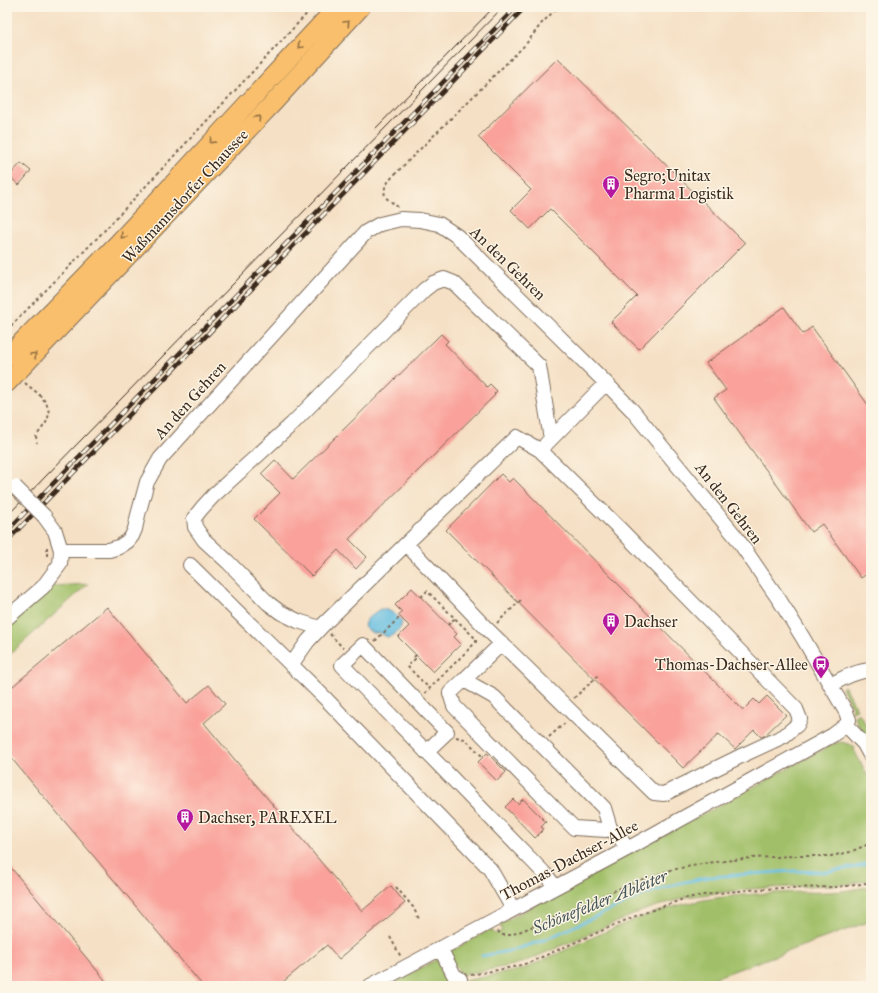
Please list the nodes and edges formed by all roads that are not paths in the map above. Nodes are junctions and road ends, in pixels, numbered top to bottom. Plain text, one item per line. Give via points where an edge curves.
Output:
1 (337, 7) edge
2 (361, 7) edge
3 (7, 357) edge
4 (11, 379) edge
5 (606, 383) junction
6 (551, 439) junction
7 (540, 450) junction
8 (11, 484) edge
9 (406, 544) junction
10 (61, 550) junction
11 (190, 565) dead end
12 (7, 618) edge
13 (321, 627) junction
14 (502, 643) junction
15 (291, 665) junction
16 (871, 670) edge
17 (464, 680) junction
18 (831, 685) junction
19 (846, 725) junction
20 (426, 752) junction
21 (871, 757) edge
22 (610, 828) junction
23 (627, 849) junction
24 (555, 887) junction
25 (513, 909) junction
26 (440, 948) junction
27 (460, 979) road end
28 (370, 986) edge

1 -> 3 main road, Waßmannsdorfer Chaussee
4 -> 2 main road, Waßmannsdorfer Chaussee
5 - 6 street
5 - 10 street, An den Gehren via 457,236 439,224 420,220 401,219 380,224 366,232 160,459 147,482 135,528 128,541 109,550
5 - 18 street, An den Gehren via 632,410 736,537 780,601
6 - 7 street
6 - 13 street via 539,366 454,283 444,279 424,290 292,424 213,496 194,518 195,527 204,540 268,603 298,621
7 - 9 street via 517,437
7 - 14 street via 796,709 800,719 784,736 664,794 654,793
8 - 10 street, bridge via 44,516 55,531
9 - 13 street
9 - 14 street
10 - 12 street via 60,564 43,587
11 - 15 street
13 - 15 street
14 - 17 street
15 - 25 street via 490,869
16 - 18 street via 842,678
17 - 22 street via 494,697 604,808
17 - 22 street via 450,693 454,706 574,828
18 - 19 street, An den Gehren via 849,720
19 - 21 street via 864,744
19 - 23 street, Thomas-Dachser-Allee via 833,735
20 - 20 street via 342,665 363,645 447,732
20 - 24 street
22 - 23 street
23 - 24 street, Thomas-Dachser-Allee
24 - 25 street, Thomas-Dachser-Allee
25 - 26 street, Thomas-Dachser-Allee
26 - 27 street via 454,975
26 - 28 street, Thomas-Dachser-Allee

